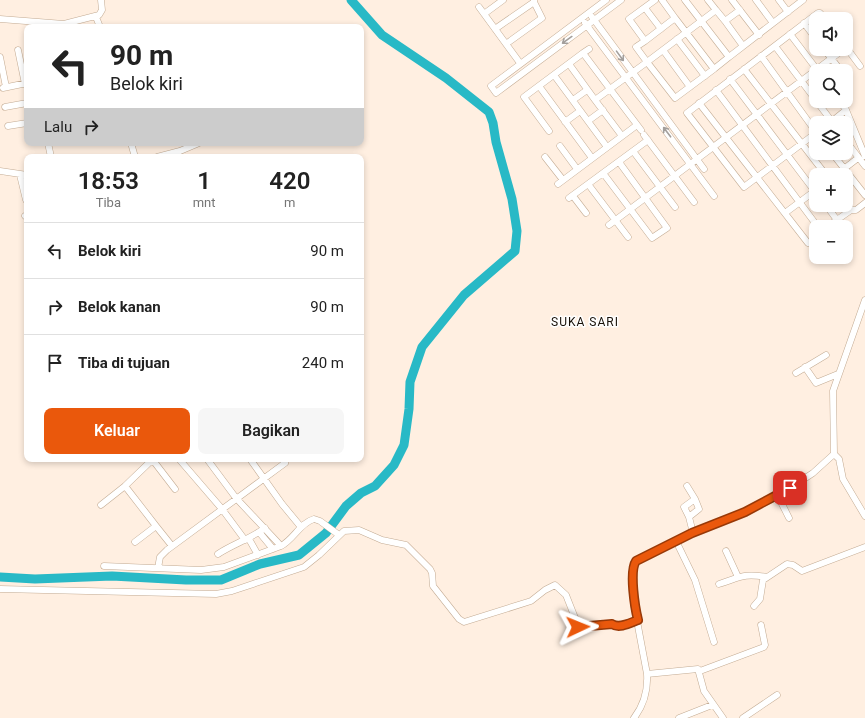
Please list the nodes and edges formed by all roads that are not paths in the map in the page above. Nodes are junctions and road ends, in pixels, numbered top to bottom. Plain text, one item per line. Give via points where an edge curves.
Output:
1 (101, 0) edge
2 (503, 0) edge
3 (606, 0) edge
4 (621, 0) edge
5 (655, 0) edge
6 (662, 0) edge
7 (685, 0) edge
8 (708, 0) edge
9 (732, 0) edge
10 (756, 0) edge
11 (779, 0) edge
12 (803, 0) edge
13 (532, 1) edge
14 (479, 7) dead end
15 (645, 8) junction
16 (716, 10) junction
17 (740, 10) junction
18 (788, 12) junction
19 (588, 13) junction
20 (484, 14) junction
21 (96, 17) junction
22 (675, 18) junction
23 (0, 19) edge
24 (581, 19) junction
25 (809, 19) edge
26 (594, 20) junction
27 (701, 21) junction
28 (724, 21) junction
29 (804, 23) junction
30 (29, 24) edge
31 (64, 24) edge
32 (99, 24) edge
33 (773, 24) junction
34 (587, 26) junction
35 (495, 29) junction
36 (661, 29) junction
37 (809, 30) edge
38 (686, 32) junction
39 (790, 34) junction
40 (759, 35) junction
41 (677, 39) junction
42 (645, 40) junction
43 (506, 44) junction
44 (743, 46) junction
45 (775, 46) junction
46 (589, 48) dead end
47 (18, 50) dead end
48 (662, 50) junction
49 (583, 53) junction
50 (760, 56) junction
51 (829, 56) edge
52 (835, 56) edge
53 (852, 56) edge
54 (0, 57) edge
55 (729, 57) junction
56 (831, 59) junction
57 (647, 62) junction
58 (520, 63) junction
59 (569, 64) junction
60 (812, 64) edge
61 (825, 64) edge
62 (835, 64) edge
63 (860, 66) dead end
64 (714, 69) junction
65 (744, 69) junction
66 (633, 73) junction
67 (554, 75) junction
68 (24, 76) edge
69 (705, 76) junction
70 (809, 76) edge
71 (626, 77) junction
72 (730, 79) junction
73 (801, 81) junction
74 (24, 84) edge
75 (539, 86) junction
76 (690, 87) junction
77 (610, 89) junction
78 (587, 90) junction
79 (716, 90) junction
80 (787, 92) junction
81 (572, 100) junction
82 (595, 100) junction
83 (700, 103) junction
84 (772, 103) junction
85 (24, 104) edge
86 (5, 107) dead end
87 (603, 110) junction
88 (846, 110) joint
89 (580, 111) junction
90 (757, 114) junction
91 (827, 116) edge
92 (840, 116) edge
93 (588, 121) junction
94 (565, 122) junction
95 (809, 122) edge
96 (24, 123) edge
97 (742, 125) junction
98 (8, 126) dead end
99 (549, 131) dead end
100 (642, 132) junction
101 (622, 136) junction
102 (727, 137) junction
103 (809, 138) edge
104 (802, 143) junction
105 (192, 146) edge
106 (560, 146) dead end
107 (607, 147) junction
108 (712, 148) junction
109 (853, 148) edge
110 (632, 151) junction
111 (168, 154) edge
112 (786, 155) junction
113 (545, 157) dead end
114 (862, 157) edge
115 (592, 158) junction
116 (696, 160) junction
117 (619, 162) junction
118 (690, 164) junction
119 (774, 165) junction
120 (865, 166) edge
121 (821, 168) edge
122 (846, 168) edge
123 (577, 169) junction
124 (704, 169) dead end
125 (0, 171) edge
126 (603, 173) junction
127 (24, 175) edge
128 (674, 176) junction
129 (758, 177) junction
130 (853, 180) edge
131 (809, 183) edge
132 (588, 184) junction
133 (659, 187) junction
134 (865, 195) edge
135 (714, 196) dead end
136 (809, 196) edge
137 (645, 198) junction
138 (694, 202) dead end
139 (800, 202) junction
140 (865, 203) edge
141 (675, 207) dead end
142 (630, 209) junction
143 (853, 210) edge
144 (831, 212) edge
145 (848, 212) edge
146 (586, 213) dead end
147 (785, 213) junction
148 (615, 220) junction
149 (813, 220) edge
150 (837, 220) joint
151 (609, 225) dead end
152 (628, 236) dead end
153 (809, 243) edge
154 (865, 300) edge
155 (826, 355) dead end
156 (805, 368) junction
157 (796, 373) dead end
158 (838, 374) junction
159 (834, 454) junction
160 (149, 462) edge
161 (154, 462) edge
162 (182, 462) edge
163 (209, 462) edge
164 (252, 462) edge
165 (284, 463) dead end
166 (263, 478) junction
167 (125, 486) junction
168 (687, 486) dead end
169 (175, 489) dead end
170 (778, 496) junction
171 (236, 498) junction
172 (695, 499) junction
173 (101, 505) dead end
174 (222, 509) junction
175 (865, 516) edge
176 (689, 517) junction
177 (789, 518) dead end
178 (156, 526) junction
179 (301, 527) junction
180 (265, 528) junction
181 (259, 532) junction
182 (692, 533) junction
183 (336, 534) junction
184 (247, 540) junction
185 (676, 541) junction
186 (135, 542) dead end
187 (172, 546) junction
188 (281, 546) junction
189 (865, 547) edge
190 (273, 550) junction
191 (726, 551) dead end
192 (218, 554) dead end
193 (258, 555) junction
194 (104, 566) dead end
195 (158, 568) junction
196 (738, 577) junction
197 (767, 577) junction
198 (719, 584) dead end
199 (0, 589) edge
200 (754, 606) dead end
201 (638, 620) junction
202 (761, 624) dead end
203 (714, 642) dead end
204 (700, 671) junction
205 (647, 674) junction
206 (777, 695) dead end
207 (712, 704) junction
208 (637, 717) edge
209 (680, 718) edge
210 (723, 718) edge
211 (743, 718) edge

1 - 21 street via 101,13
2 - 20 street
3 - 19 street
4 - 26 street
5 - 15 street
6 - 22 street
7 - 27 street
8 - 16 street
9 - 17 street
10 - 33 street
11 - 18 street
12 - 18 street
13 - 35 street
13 - 43 street via 542,18
14 - 20 street
15 - 36 street
15 - 42 street via 629,19
16 - 27 street
16 - 28 street
17 - 28 street
17 - 40 street
18 - 33 street
19 - 24 street
19 - 26 street
20 - 35 street
21 - 31 street
21 - 32 street
22 - 36 street
22 - 38 street
23 - 30 street
24 - 34 street
24 - 58 street
25 - 29 street
26 - 34 street
26 -> 66 street
27 - 38 street
27 - 55 street
28 - 44 street
29 - 37 street
29 - 39 street
33 - 40 street
34 -> 58 street via 496,93 491,86
34 - 71 street
35 - 43 street
36 - 42 street
38 - 41 street
38 - 64 street
39 - 45 street
39 - 60 street
40 - 44 street
41 - 48 street
41 - 69 street
42 - 57 street via 636,47
43 - 58 street
44 - 55 street
45 - 50 street
45 - 73 street
46 - 49 street
47 - 68 street
48 - 57 street
48 - 76 street
49 - 59 street
49 - 77 street
50 - 65 street
50 - 80 street
51 - 56 street
52 - 56 street
53 - 63 street
54 - 74 street via 4,87
55 - 64 street
56 - 61 street
56 - 62 street
57 - 66 street
57 - 76 street via 675,98
59 - 67 street
59 - 78 street
64 - 69 street
65 - 72 street
65 - 84 street
66 - 71 street
66 - 116 street
67 - 75 street
67 - 81 street
69 - 76 street
70 - 73 street
71 - 77 street
118 -> 71 street
72 - 79 street
72 - 90 street
73 - 80 street
73 - 91 street
75 - 94 street
75 - 99 street via 524,97
77 - 82 street
77 - 100 street
78 - 81 street
78 - 82 street
79 - 83 street
79 - 97 street
80 - 84 street
80 - 95 street
81 - 89 street
82 - 87 street
83 - 102 street
83 - 108 street via 687,115
84 - 90 street
84 - 104 street
85 - 86 street
87 - 93 street
87 - 101 street
88 - 92 street
88 - 114 street
89 - 93 street
89 - 94 street
90 - 97 street
90 - 112 street
93 - 107 street
94 - 115 street
96 - 98 street
97 - 102 street
97 - 119 street
100 - 101 street
100 - 110 street
100 - 128 street
101 - 107 street
102 - 108 street
102 - 129 street
103 - 104 street
104 - 112 street
104 - 121 street
105 - 111 street
106 - 123 street
107 - 115 street
108 - 116 street
108 - 129 street via 744,187
109 - 114 street
110 - 117 street
110 - 133 street
112 - 119 street
112 - 131 street
113 - 123 street via 560,182
114 - 120 street
114 - 122 street
115 - 123 street
116 - 118 street
116 - 124 street
117 - 126 street
117 - 137 street
118 - 128 street
118 - 135 street
119 - 129 street
119 - 139 street
125 - 127 street
126 - 132 street
126 - 142 street
128 - 133 street
128 - 138 street
129 - 147 street
130 - 134 street
132 - 146 street via 571,197
132 - 148 street
133 - 137 street
133 - 141 street
136 - 139 street
137 - 142 street
137 - 142 street via 667,228 652,238
139 - 147 street
139 - 149 street
140 - 143 street
142 - 148 street
144 - 150 street
145 - 150 street
147 - 153 street
148 - 151 street
148 - 152 street
154 - 158 street
155 - 156 street
156 - 157 street
156 - 158 street via 816,383
158 - 159 street via 833,391
159 - 170 street via 813,473
159 - 175 street via 838,459 843,480
160 - 167 street
161 - 169 street
162 - 174 street
163 - 171 street
164 - 166 street
165 - 166 street
166 - 171 street
166 - 179 street
167 - 173 street
167 - 178 street
168 - 172 street
170 - 177 street
170 - 182 street
171 - 174 street
171 - 180 street
172 - 176 street via 699,508
172 - 176 street via 684,507
174 - 184 street
174 - 187 street
176 - 182 street
178 - 186 street
178 - 187 street
179 - 183 street via 314,519
179 - 188 street via 292,539
180 - 181 street
180 - 188 street
181 - 184 street
181 - 190 street
182 - 185 street
183 - 199 street via 319,555 304,567 216,594
183 - 201 street via 359,530 382,540 406,545 430,569 434,588 464,622 528,603 555,585 566,595 578,628 612,624 615,627
184 - 192 street
184 - 193 street
185 - 201 street via 640,558 634,564 634,600
185 - 203 street via 695,580
187 - 195 street via 160,557
188 - 190 street
189 - 197 street via 802,571 787,564
190 - 193 street
191 - 196 street
193 - 195 street via 209,569
194 - 195 street
196 - 197 street via 749,574
196 - 198 street
197 - 200 street via 762,583 760,599
201 - 205 street
202 - 204 street via 764,647
204 - 205 street via 695,668
204 - 207 street via 704,691
205 - 208 street via 645,696
206 - 211 street
207 - 209 street
207 - 210 street

